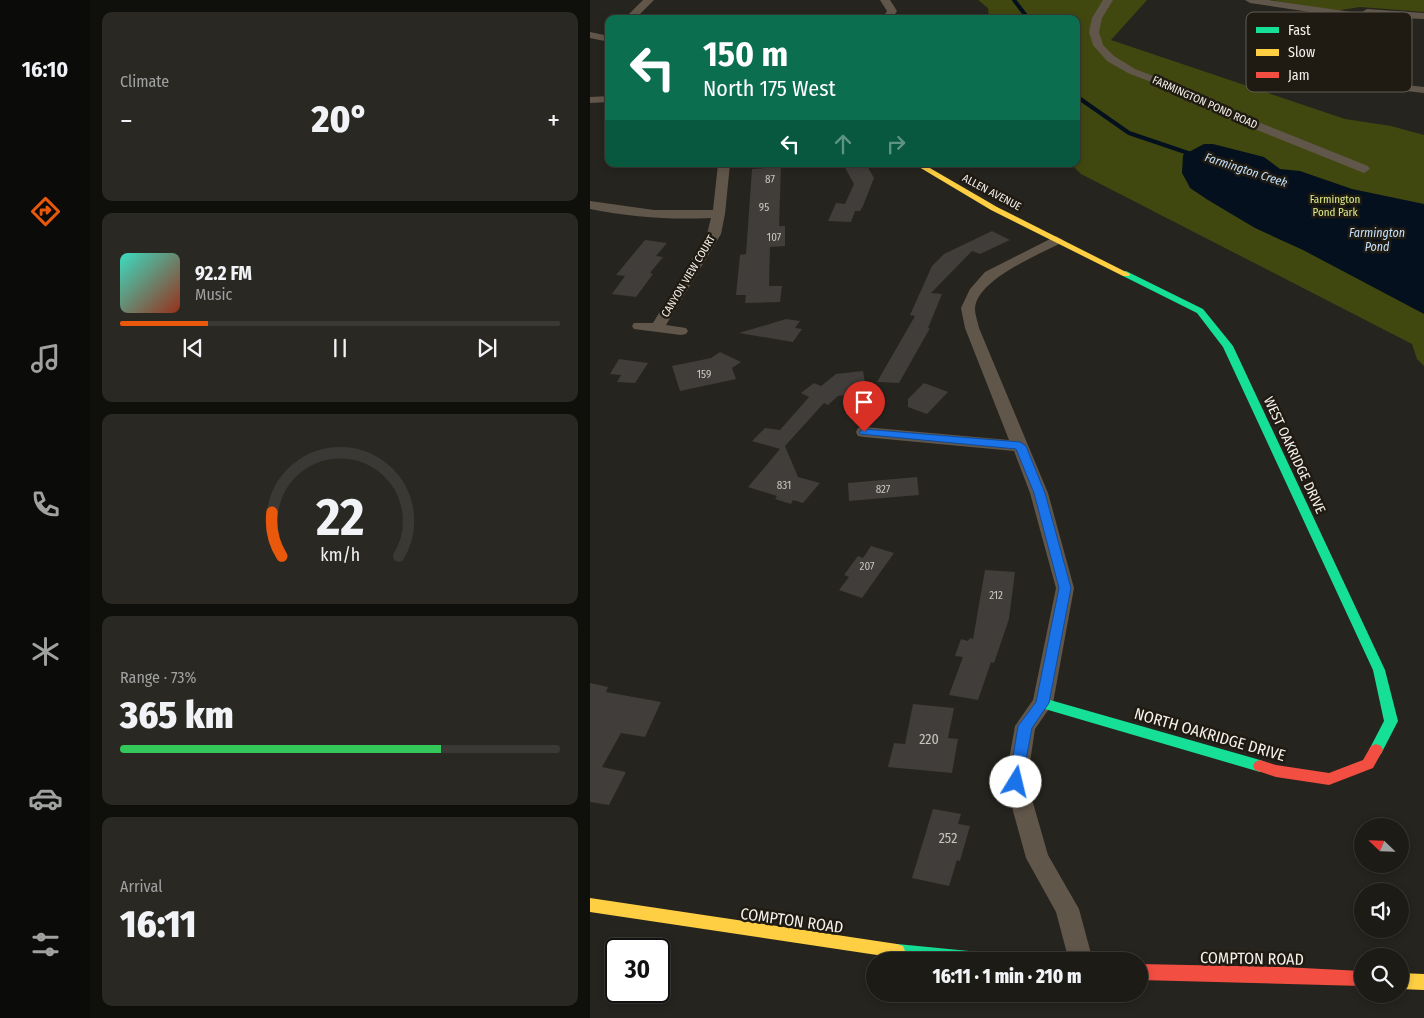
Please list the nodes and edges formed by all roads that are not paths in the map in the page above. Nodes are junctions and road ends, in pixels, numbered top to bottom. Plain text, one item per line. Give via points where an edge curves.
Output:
1 (649, 0) edge
2 (885, 0) edge
3 (1108, 0) edge
4 (1250, 0) edge
5 (1313, 0) edge
6 (1329, 12) edge
7 (1368, 12) edge
8 (633, 15) edge
9 (890, 15) edge
10 (605, 98) edge
11 (590, 100) edge
12 (724, 167) edge
13 (923, 167) edge
14 (1364, 169) dead end
15 (590, 205) edge
16 (719, 214) junction
17 (1056, 240) junction
18 (639, 326) dead end
19 (657, 328) junction
20 (681, 331) dead end
21 (864, 432) dead end
22 (1020, 446) junction
23 (1043, 703) junction
24 (1368, 764) joint
25 (590, 905) edge
26 (907, 952) edge
27 (1079, 952) edge
28 (1148, 972) edge
29 (1354, 979) edge
30 (1409, 981) edge
31 (1424, 982) edge

1 - 8 street
2 - 9 street via 892,11
3 - 14 street, FARMINGTON POND ROAD via 1097,18 1094,32 1098,46 1111,60 1191,93 1222,112
4 - 6 street
5 - 7 street
10 - 11 street
12 - 16 street, CANYON VIEW COURT
13 - 17 street, ALLEN AVENUE
15 - 16 street via 639,214
16 - 19 street, CANYON VIEW COURT via 710,242
17 - 22 street via 990,275 968,308 972,328
17 - 24 street, WEST OAKRIDGE DRIVE via 1200,311 1228,346 1378,670 1391,721
18 - 19 street
19 - 20 street
21 - 22 street
22 - 23 street via 1039,493 1065,588
23 - 24 street, NORTH OAKRIDGE DRIVE via 1276,772 1330,779
23 - 27 street via 1025,726 1016,782 1037,858 1067,909
25 - 26 street, COMPTON ROAD
28 - 29 street, COMPTON ROAD
30 - 31 street

